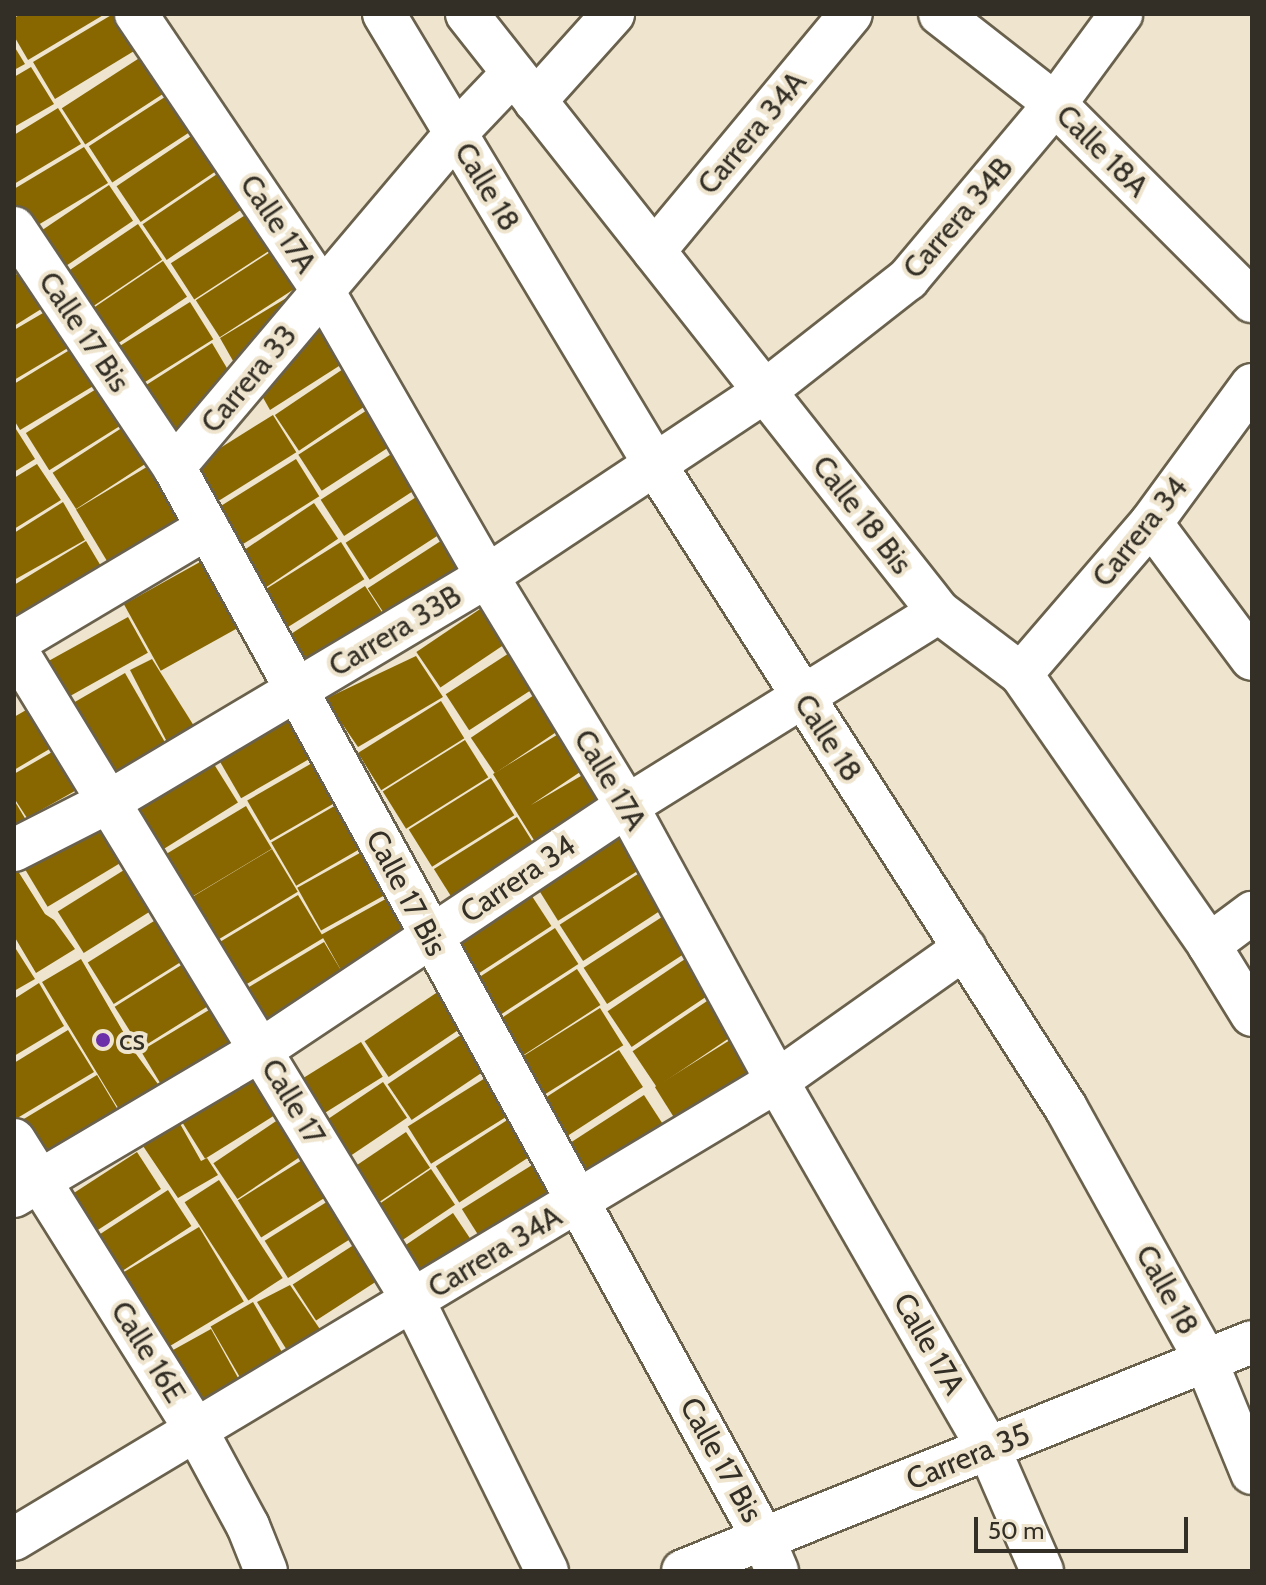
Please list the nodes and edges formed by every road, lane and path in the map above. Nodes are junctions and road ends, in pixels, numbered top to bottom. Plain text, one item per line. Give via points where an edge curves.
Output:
1 (136, 14) edge
2 (384, 14) edge
3 (467, 14) edge
4 (613, 14) edge
5 (851, 14) edge
6 (940, 14) edge
7 (1121, 14) edge
8 (524, 87) junction
9 (1055, 104) junction
10 (455, 134) junction
11 (14, 228) edge
12 (654, 251) junction
13 (323, 291) junction
14 (1252, 301) edge
15 (1252, 385) edge
16 (765, 391) junction
17 (654, 463) junction
18 (174, 467) junction
19 (1151, 523) junction
20 (207, 528) junction
21 (487, 576) junction
22 (939, 612) junction
23 (14, 645) edge
24 (1252, 659) edge
25 (1021, 674) junction
26 (297, 690) junction
27 (802, 698) junction
28 (110, 801) junction
29 (627, 806) junction
30 (14, 850) edge
31 (1252, 913) edge
32 (430, 937) junction
33 (1209, 945) junction
34 (965, 948) junction
35 (1252, 1015) edge
36 (261, 1050) junction
37 (777, 1081) junction
38 (14, 1140) edge
39 (27, 1188) edge
40 (579, 1201) junction
41 (414, 1302) junction
42 (1252, 1342) edge
43 (1206, 1361) junction
44 (195, 1428) junction
45 (989, 1449) junction
46 (1252, 1473) edge
47 (14, 1539) edge
48 (770, 1554) edge
49 (266, 1571) edge
50 (547, 1571) edge
51 (683, 1571) edge
52 (1042, 1571) edge

1 - 13 street, Calle 17A
2 - 10 street, Calle 18
3 - 8 street, Calle 18 Bis
4 - 8 street
5 - 12 street, Carrera 34A
6 - 9 street, Calle 18A
7 - 9 street, Carrera 34B
8 - 10 street, Carrera 33
8 - 12 street, Calle 18 Bis
9 - 14 street, Calle 18A
9 - 16 street, Carrera 34B via 908,279
10 - 13 street, Carrera 33
10 - 17 street, Calle 18
11 - 18 street, Calle 17 Bis
12 - 16 street, Calle 18 Bis
13 - 18 street, Carrera 33
13 - 21 street, Calle 17A
15 - 19 street, Carrera 34
16 - 17 street, Carrera 33B
16 - 22 street, Calle 18 Bis
17 - 21 street, Carrera 33B
17 - 27 street, Calle 18
18 - 20 street, Calle 17 Bis
19 - 24 street
19 - 25 street, Carrera 34
20 - 23 street
20 - 26 street, Calle 17 Bis
21 - 26 street, Carrera 33B
21 - 29 street, Calle 17A
22 - 25 street, Calle 18 Bis
22 - 27 street, Carrera 34
23 - 28 street, Calle 17
25 - 33 street, Calle 18 Bis
26 - 28 street, Carrera 33B
26 - 32 street, Calle 17 Bis
27 - 29 street, Carrera 34
27 - 34 street, Calle 18
28 - 30 street, Carrera 33B
28 - 36 street, Calle 17
29 - 32 street, Carrera 34
29 - 37 street, Calle 17A
31 - 33 street
32 - 36 street, Carrera 34
32 - 40 street, Calle 17 Bis
33 - 35 street, Calle 18 Bis
34 - 37 street, Carrera 34A
34 - 43 street, Calle 18 via 1066,1108
36 - 39 street, Carrera 34
36 - 41 street, Calle 17
37 - 40 street, Carrera 34A
37 - 45 street, Calle 17A
38 - 39 street, Calle 16E
39 - 44 street, Calle 16E
40 - 41 street, Carrera 34A
40 - 48 street, Calle 17 Bis
41 - 44 street, Carrera 34A
41 - 50 street, Calle 17
42 - 43 street, Carrera 35
43 - 45 street, Carrera 35
43 - 46 street, Calle 18
44 - 47 street, Carrera 34A
44 - 49 street, Calle 16E
45 - 48 street, Carrera 35
45 - 52 street, Calle 17A
48 - 51 street, Carrera 35

